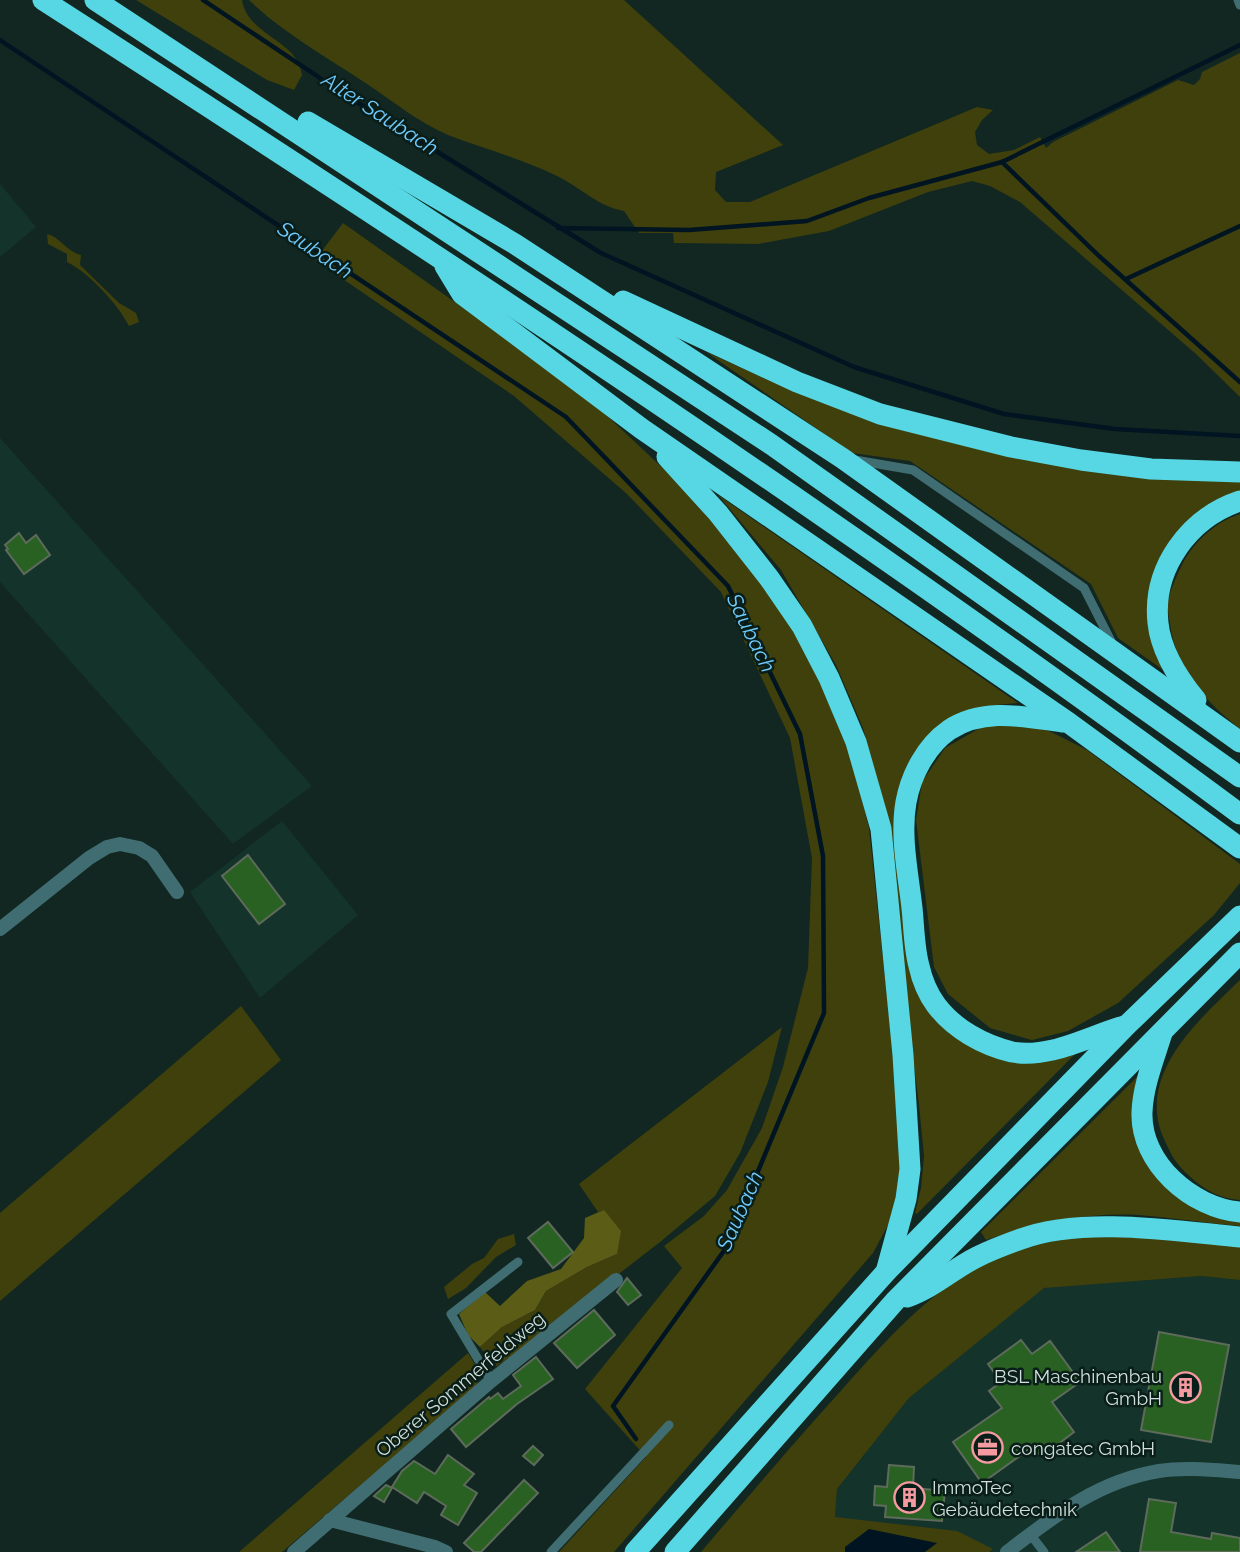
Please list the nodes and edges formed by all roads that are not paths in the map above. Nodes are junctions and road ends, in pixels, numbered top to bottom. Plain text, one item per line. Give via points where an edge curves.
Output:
1 (43, 0) edge
2 (96, 0) edge
3 (1238, 0) edge
4 (1240, 5) edge
5 (247, 99) junction
6 (442, 261) junction
7 (588, 290) junction
8 (642, 429) junction
9 (842, 458) junction
10 (1240, 472) edge
11 (1240, 501) edge
12 (1116, 651) junction
13 (1069, 723) junction
14 (1215, 723) junction
15 (1240, 742) edge
16 (1240, 777) edge
17 (1240, 814) edge
18 (1240, 848) edge
19 (177, 892) dead end
20 (1240, 916) edge
21 (0, 929) edge
22 (1240, 953) edge
23 (1126, 1025) junction
24 (1164, 1028) junction
25 (1240, 1212) edge
26 (1240, 1237) edge
27 (518, 1262) dead end
28 (886, 1272) junction
29 (616, 1280) dead end
30 (895, 1301) junction
31 (491, 1381) junction
32 (670, 1425) dead end
33 (1240, 1472) edge
34 (331, 1520) junction
35 (1030, 1534) junction
36 (294, 1552) edge
37 (446, 1552) edge
38 (551, 1552) edge
39 (635, 1552) edge
40 (675, 1552) edge
41 (1007, 1552) edge
42 (1044, 1552) edge

1 - 6 highway
2 - 5 highway
3 - 4 lane
5 - 7 highway via 296,115
5 - 16 highway via 772,445
6 - 8 highway via 462,294
6 - 17 highway via 755,469
7 - 9 highway
7 - 10 highway via 614,296 797,382 880,414 1081,460 1152,469
8 - 13 highway
8 - 28 highway via 718,513 802,626 829,678 864,768 881,828 910,1138 906,1199
9 - 12 highway
9 - 12 lane via 913,470 1084,588
11 - 14 highway via 1205,519 1184,539 1168,564 1158,605 1167,656
12 - 14 highway
13 - 18 highway
13 - 23 highway via 999,715 978,718 947,732 923,757 912,782 904,823 919,965 928,992 947,1017 977,1039 1010,1051 1050,1051
14 - 15 highway
19 - 21 street via 152,856 120,844 89,859
20 - 23 highway
22 - 24 highway
23 - 28 highway
24 - 25 highway via 1142,1115 1154,1156 1195,1199
24 - 30 highway
26 - 30 highway via 1076,1228 1025,1237 977,1256 920,1293
27 - 31 lane via 451,1314
28 - 39 highway
29 - 31 street, Oberer Sommerfeldweg
30 - 40 highway
31 - 34 street, Oberer Sommerfeldweg
32 - 38 lane
33 - 35 street via 1182,1469 1125,1479 1064,1508
34 - 36 street, Oberer Sommerfeldweg
34 - 37 street
35 - 41 street
35 - 42 lane

